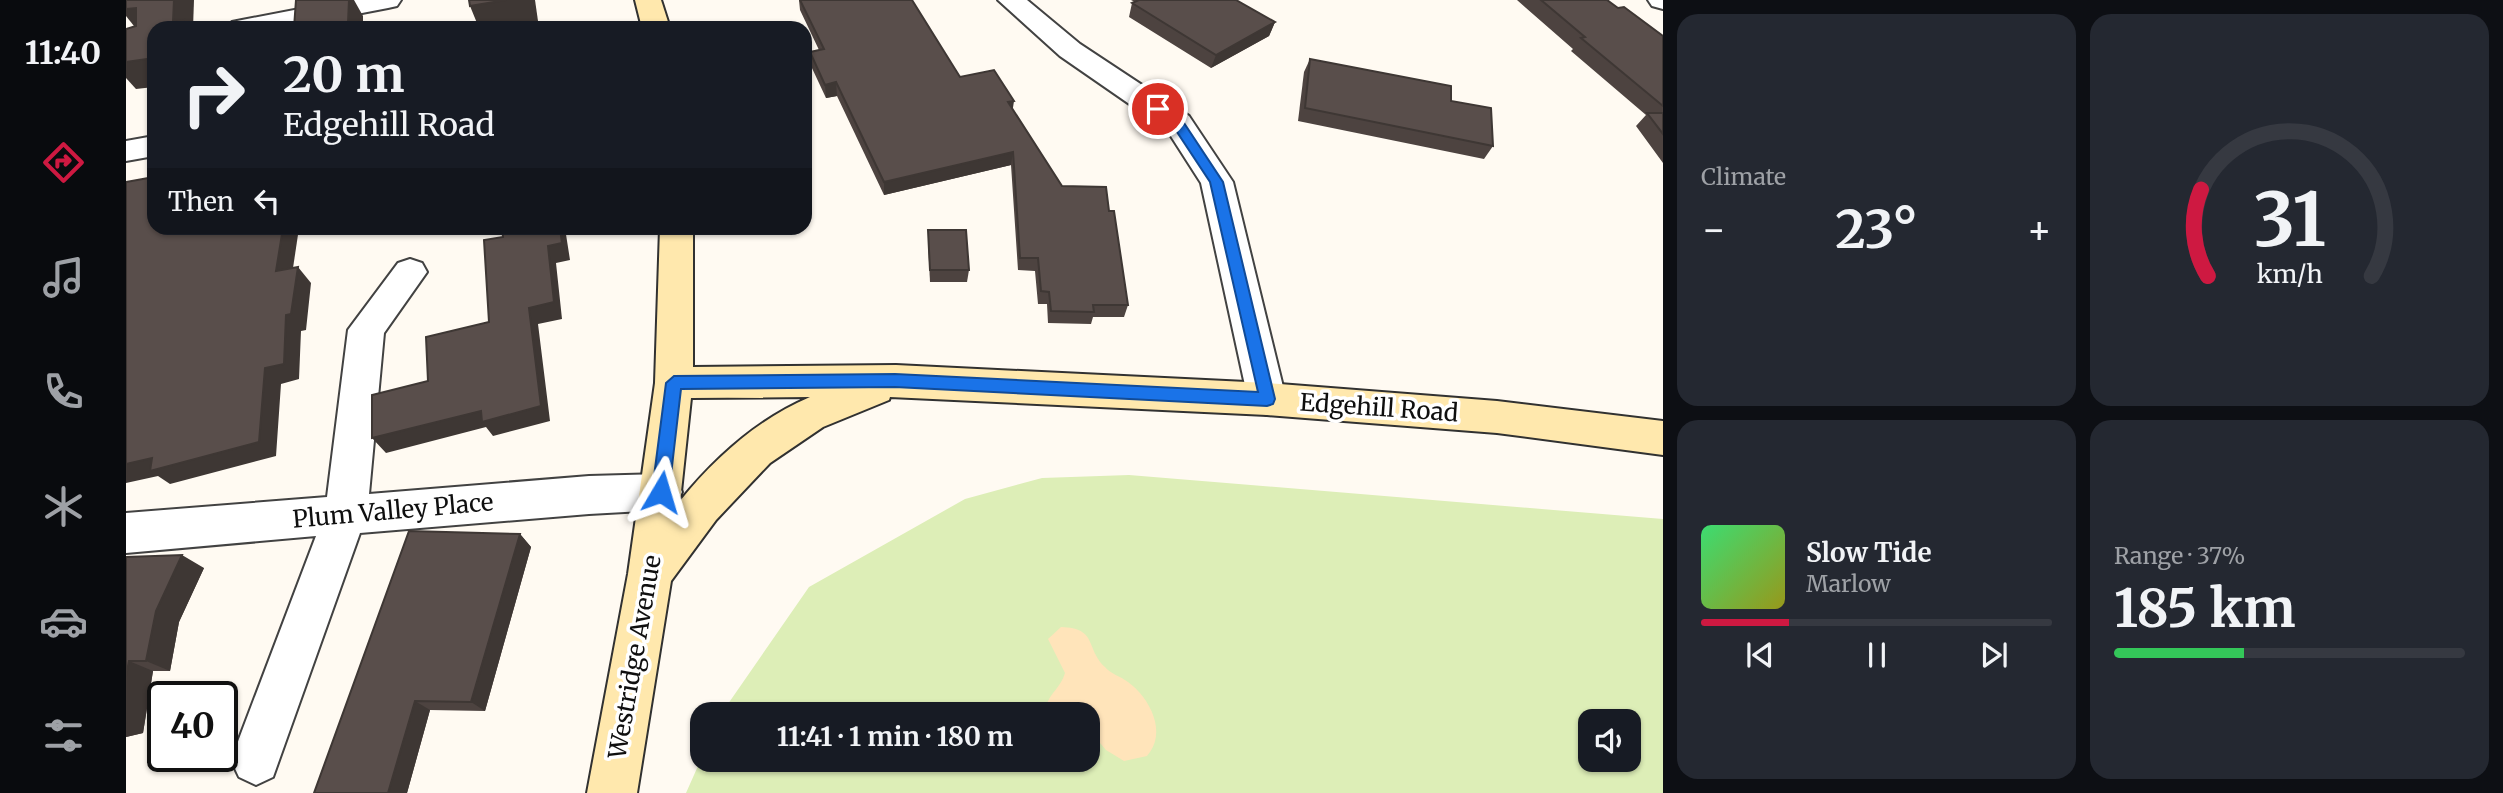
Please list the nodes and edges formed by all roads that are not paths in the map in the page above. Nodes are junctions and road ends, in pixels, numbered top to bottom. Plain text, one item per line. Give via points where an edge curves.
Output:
1 (388, 0) edge
2 (648, 0) edge
3 (1011, 0) edge
4 (278, 21) edge
5 (654, 21) edge
6 (147, 147) edge
7 (126, 151) edge
8 (676, 235) edge
9 (410, 272) dead end
10 (895, 381) junction
11 (674, 383) junction
12 (1267, 399) junction
13 (1663, 438) edge
14 (661, 492) junction
15 (346, 514) junction
16 (126, 533) edge
17 (650, 575) junction
18 (256, 761) dead end
19 (612, 793) edge

1 - 4 street
2 - 5 street
3 - 12 street via 1070,50 1178,123 1217,182
6 - 7 street
8 - 11 street, Westridge Avenue
9 - 15 street via 366,330
10 - 11 street, Edgehill Road
10 - 12 street, Edgehill Road
10 - 17 street via 801,420 752,453 707,496
11 - 14 street, Westridge Avenue
12 - 13 street, Edgehill Road via 1497,417
14 - 15 street, Plum Valley Place
14 - 17 street, Westridge Avenue
15 - 16 street, Plum Valley Place
15 - 18 street
17 - 19 street, Westridge Avenue

